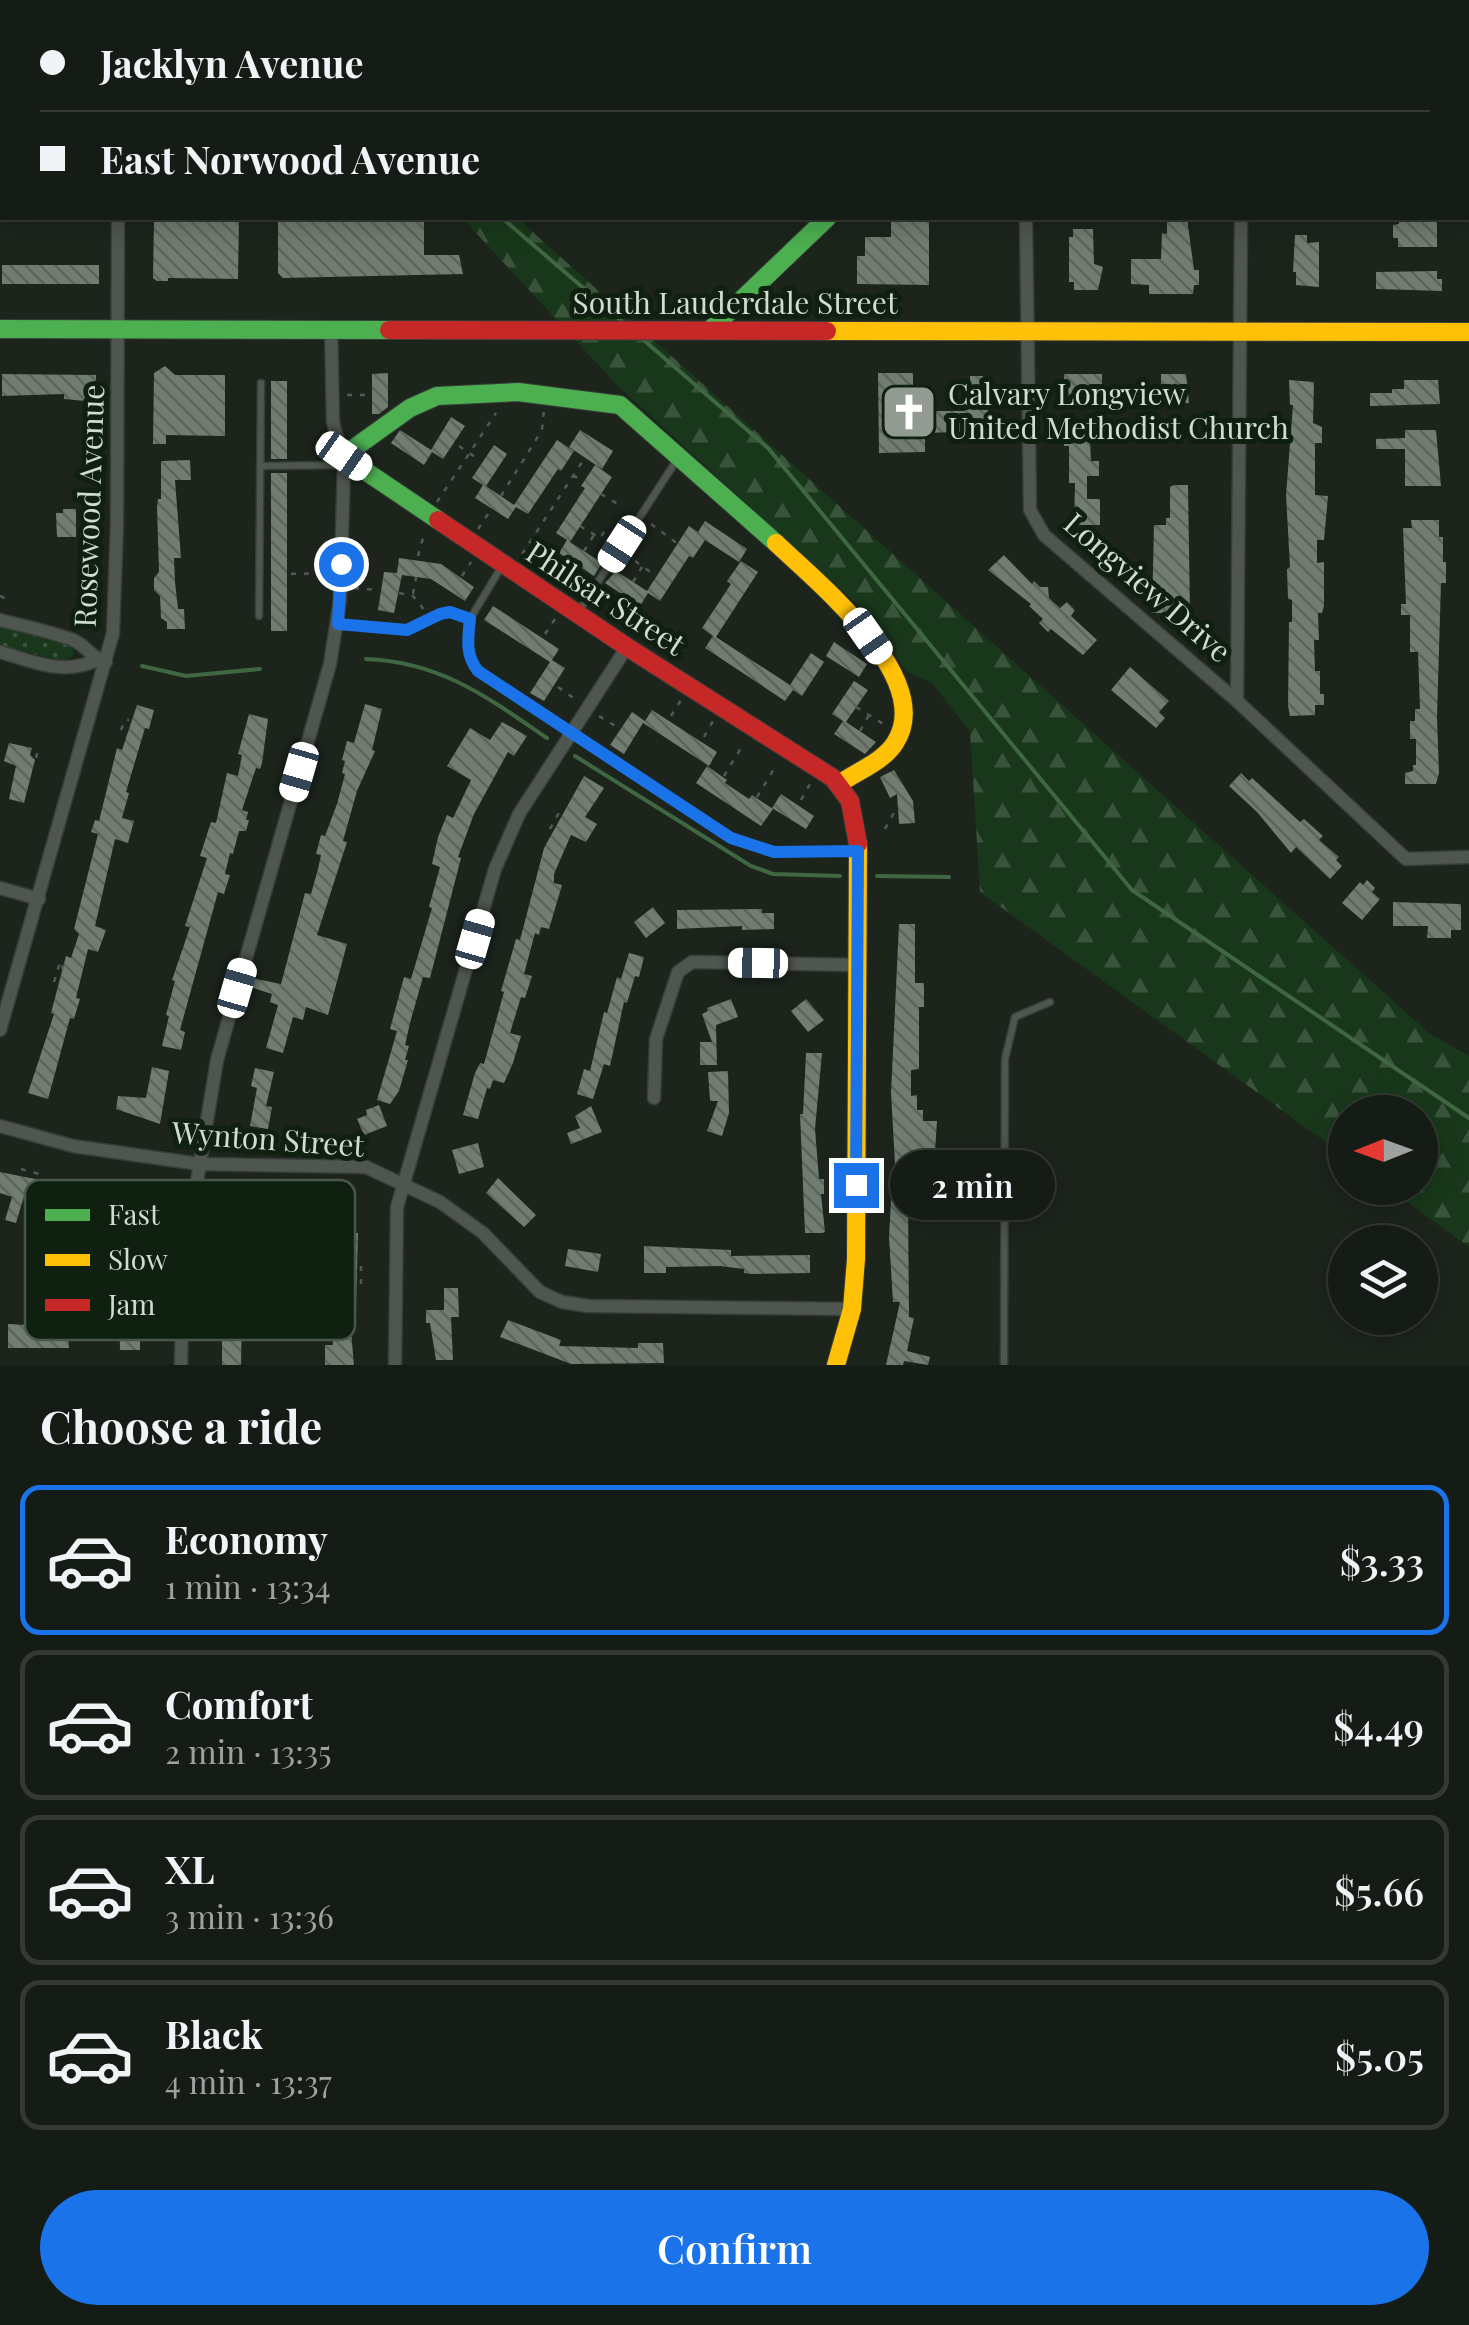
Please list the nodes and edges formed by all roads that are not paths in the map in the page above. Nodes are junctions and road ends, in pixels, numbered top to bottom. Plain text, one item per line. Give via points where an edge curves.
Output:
1 (118, 220) edge
2 (825, 220) edge
3 (1026, 220) edge
4 (1241, 220) edge
5 (119, 328) junction
6 (0, 329) edge
7 (331, 329) junction
8 (710, 330) junction
9 (1029, 332) junction
10 (1240, 332) junction
11 (1469, 332) edge
12 (261, 383) dead end
13 (679, 456) junction
14 (344, 460) junction
15 (260, 466) junction
16 (511, 562) junction
17 (577, 614) junction
18 (259, 616) dead end
19 (470, 619) junction
20 (0, 620) edge
21 (338, 624) junction
22 (627, 647) junction
23 (0, 652) edge
24 (102, 661) junction
25 (1237, 701) junction
26 (572, 732) junction
27 (839, 784) junction
28 (858, 851) junction
29 (1469, 858) edge
30 (0, 888) edge
31 (38, 899) junction
32 (857, 965) junction
33 (1050, 1002) dead end
34 (0, 1030) edge
35 (654, 1098) dead end
36 (0, 1126) edge
37 (199, 1164) junction
38 (197, 1180) edge
39 (405, 1186) junction
40 (852, 1309) junction
41 (181, 1340) edge
42 (181, 1365) edge
43 (395, 1365) edge
44 (836, 1365) edge
45 (1004, 1365) edge

1 - 5 street, Rosewood Avenue
2 - 8 street
3 - 9 street, Longview Drive
4 - 10 street
5 - 6 street, South Lauderdale Street
5 - 7 street, South Lauderdale Street
5 - 24 street, Rosewood Avenue via 116,599
7 - 8 street, South Lauderdale Street
7 - 14 street via 333,422
8 - 9 street, South Lauderdale Street
9 - 10 street, South Lauderdale Street
9 - 25 street, Longview Drive via 1030,510 1044,534
10 - 11 street, South Lauderdale Street
10 - 25 street
12 - 15 lane
13 - 14 street via 620,405 460,390 422,400
13 - 17 lane
13 - 27 street via 852,614 884,658 900,704 898,737 879,760
14 - 15 lane
14 - 16 street, Philsar Street
14 - 21 street
15 - 18 lane
16 - 17 street, Philsar Street
16 - 19 lane
17 - 22 street, Philsar Street
19 - 21 lane via 450,612 407,630
19 - 26 lane via 468,650 478,671
20 - 24 street via 71,639
21 - 37 street via 216,1060
22 - 26 street
22 - 27 street, Philsar Street
23 - 24 street via 65,669
24 - 31 street, Rosewood Avenue
25 - 29 street, Longview Drive via 1406,859
26 - 28 lane via 746,845 774,852
26 - 39 street via 495,868
27 - 28 street via 855,812
28 - 32 street
30 - 31 street
31 - 34 street, Rosewood Avenue
32 - 35 street via 692,962 678,972 656,1039
32 - 40 street
33 - 45 lane via 1015,1017 1005,1059
36 - 37 street, Wynton Street via 73,1146
37 - 38 street
37 - 39 street, Wynton Street via 366,1167
39 - 40 street, Wynton Street via 469,1222 523,1278 562,1302
39 - 43 street via 397,1206
40 - 44 street
41 - 42 street

